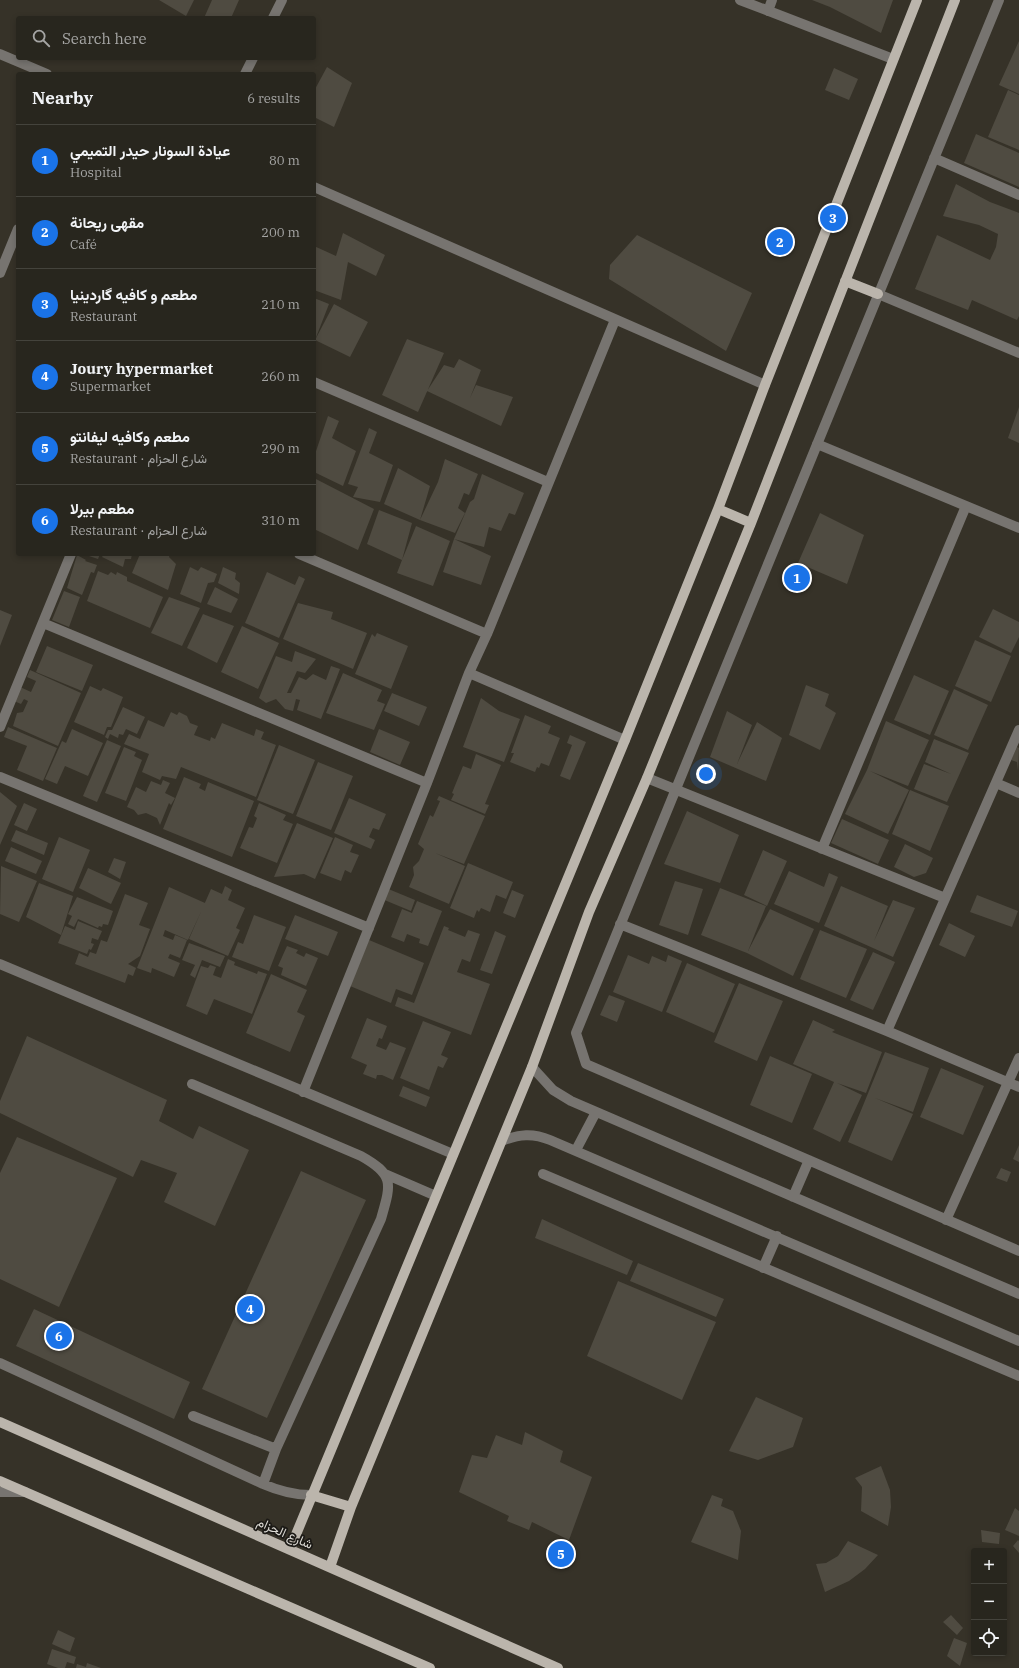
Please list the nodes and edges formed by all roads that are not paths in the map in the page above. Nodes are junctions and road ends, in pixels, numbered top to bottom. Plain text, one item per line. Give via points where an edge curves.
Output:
1 (282, 0) edge
2 (740, 0) edge
3 (772, 0) edge
4 (917, 0) edge
5 (955, 0) edge
6 (999, 0) edge
7 (768, 11) junction
8 (274, 16) edge
9 (0, 54) edge
10 (893, 59) junction
11 (252, 60) edge
12 (42, 72) edge
13 (246, 72) edge
14 (934, 158) junction
15 (316, 187) edge
16 (1019, 195) edge
17 (16, 234) edge
18 (8, 253) junction
19 (16, 256) edge
20 (0, 273) edge
21 (845, 281) junction
22 (878, 294) junction
23 (615, 320) junction
24 (1019, 353) edge
25 (316, 383) edge
26 (765, 385) junction
27 (817, 444) junction
28 (548, 482) junction
29 (966, 506) junction
30 (718, 509) junction
31 (751, 523) junction
32 (1019, 528) edge
33 (70, 556) edge
34 (304, 556) edge
35 (42, 623) junction
36 (487, 634) junction
37 (469, 673) junction
38 (0, 727) edge
39 (1019, 730) edge
40 (625, 740) junction
41 (0, 777) edge
42 (647, 778) junction
43 (427, 783) junction
44 (996, 783) junction
45 (676, 789) junction
46 (1019, 793) edge
47 (822, 849) junction
48 (945, 898) junction
49 (620, 924) junction
50 (369, 928) junction
51 (0, 964) edge
52 (887, 1031) junction
53 (1019, 1058) edge
54 (532, 1067) junction
55 (1008, 1083) junction
56 (192, 1084) dead end
57 (1019, 1088) edge
58 (303, 1092) junction
59 (596, 1112) junction
60 (502, 1141) junction
61 (576, 1150) junction
62 (453, 1154) junction
63 (809, 1160) junction
64 (385, 1174) junction
65 (543, 1174) dead end
66 (436, 1196) junction
67 (793, 1197) junction
68 (946, 1220) junction
69 (777, 1236) junction
70 (1019, 1251) edge
71 (764, 1268) junction
72 (1019, 1294) edge
73 (1019, 1341) edge
74 (0, 1363) edge
75 (1019, 1376) edge
76 (193, 1416) dead end
77 (0, 1422) edge
78 (276, 1449) junction
79 (0, 1481) edge
80 (263, 1484) junction
81 (0, 1492) edge
82 (25, 1492) junction
83 (311, 1495) junction
84 (351, 1507) junction
85 (290, 1549) junction
86 (330, 1567) junction
87 (430, 1668) edge
88 (558, 1668) edge

1 - 8 street
2 - 7 street
3 - 7 street
4 - 10 main road
5 - 21 main road
6 - 14 street
7 - 10 street
9 - 12 street
10 - 26 main road
11 - 13 street
14 - 16 street
14 - 22 street
15 - 23 street
17 - 18 street
18 - 19 street
18 - 20 street
21 - 22 main road
21 - 31 main road
22 - 24 street
22 - 27 street
23 - 26 street
23 - 28 street
25 - 28 street
26 - 30 main road
27 - 29 street
27 - 45 street
28 - 36 street
29 - 32 street
29 - 47 street
30 - 31 main road
30 - 40 main road
31 - 42 main road
33 - 35 street
34 - 36 street
35 - 38 street
35 - 43 street
36 - 37 street
37 - 40 street
37 - 43 street
39 - 44 street
40 - 62 main road
41 - 50 street
42 - 45 street
42 - 54 main road via 589,912
43 - 50 street
44 - 46 street
44 - 48 street
45 - 47 street
45 - 49 street
47 - 48 street
48 - 52 street
49 - 52 street
49 - 63 street via 576,1033 586,1064
50 - 58 street
51 - 58 street
52 - 55 street
53 - 55 street
54 - 59 street via 553,1090
54 - 60 main road
55 - 57 street
55 - 68 street
56 - 64 street via 361,1156
58 - 62 street
59 - 61 street
59 - 67 street
60 - 61 street via 513,1136 538,1135
60 - 84 main road
61 - 69 street
62 - 66 main road
63 - 67 street
63 - 68 street
64 - 66 street
64 - 78 street via 389,1189 382,1219
65 - 71 street
66 - 83 main road
67 - 72 street
68 - 70 street
69 - 71 street
69 - 73 street
71 - 75 street
74 - 80 street
76 - 78 street
77 - 85 main road, شارع الحزام
78 - 80 street
79 - 82 main road
80 - 83 street via 294,1495
81 - 82 street
82 - 87 main road
83 - 84 main road
83 - 85 main road
84 - 86 main road
85 - 86 main road, شارع الحزام
86 - 88 main road, شارع الحزام

